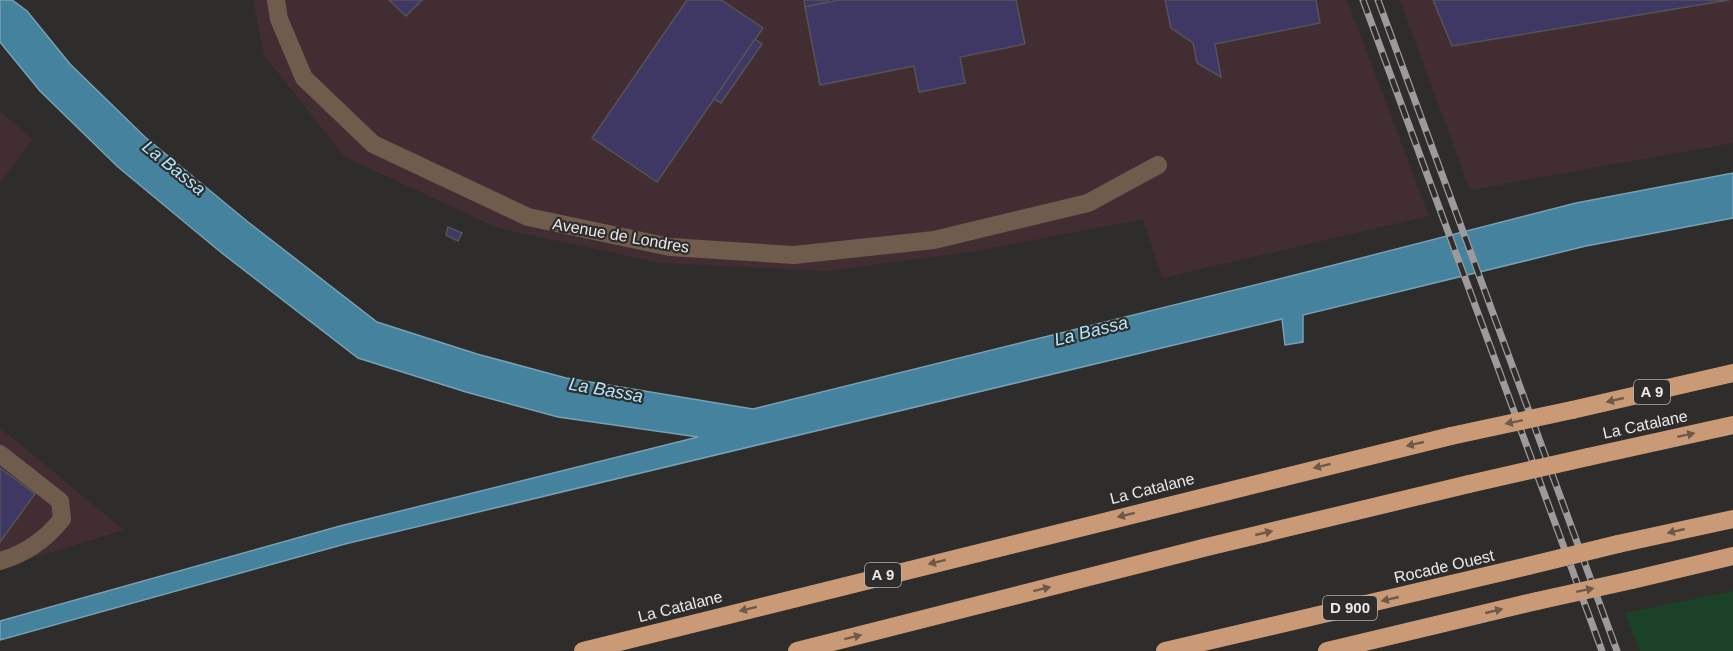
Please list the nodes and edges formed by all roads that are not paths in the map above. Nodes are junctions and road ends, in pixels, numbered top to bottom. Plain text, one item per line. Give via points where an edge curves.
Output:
1 (276, 0) edge
2 (1158, 165) dead end
3 (1733, 374) edge
4 (1733, 425) edge
5 (0, 454) edge
6 (1733, 519) edge
7 (1733, 556) edge
8 (0, 561) edge
9 (583, 651) edge
10 (796, 651) edge
11 (1164, 651) edge
12 (1327, 651) edge

1 - 2 street, Avenue de Londres via 279,19 304,78 373,144 528,217 670,247 794,255 934,240 1088,202
3 -> 9 highway, La Catalane / A 9, bridge via 1378,452
10 -> 4 highway, La Catalane, bridge via 1207,547
5 - 8 street via 60,501 62,519 50,534 16,557
6 -> 11 highway, Rocade Ouest / D 900, bridge
12 -> 7 highway, D 900, bridge

